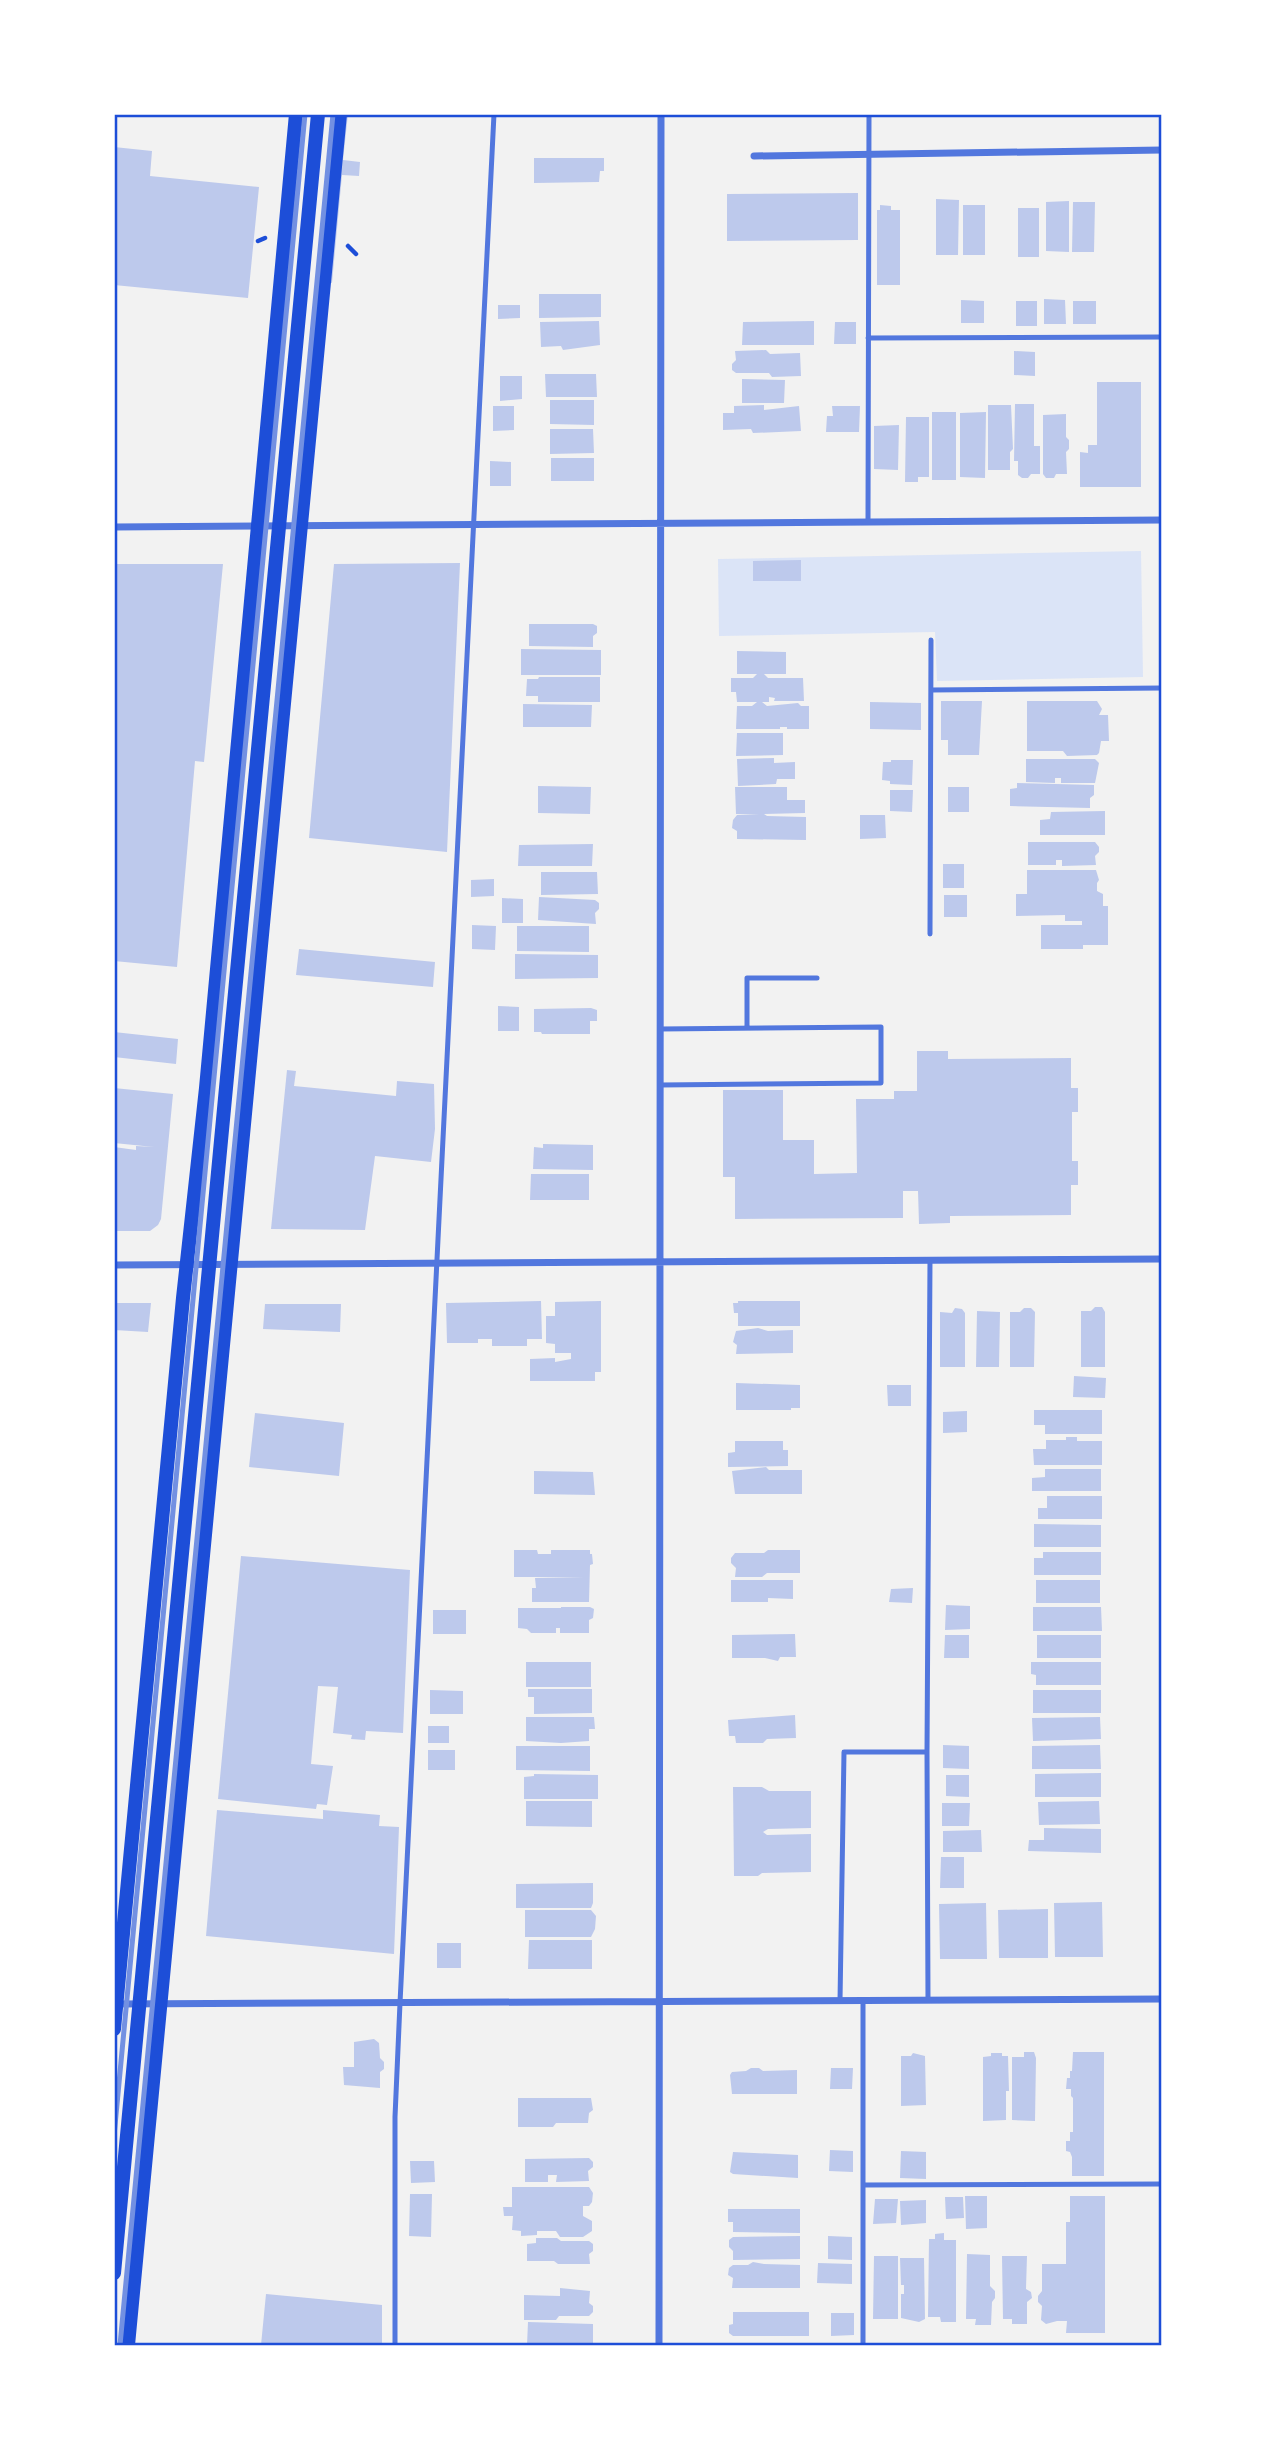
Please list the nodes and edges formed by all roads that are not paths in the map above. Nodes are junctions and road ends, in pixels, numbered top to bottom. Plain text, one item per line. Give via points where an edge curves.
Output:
1 (296, 114) edge
2 (318, 114) edge
3 (340, 114) edge
4 (494, 114) edge
5 (662, 114) edge
6 (869, 114) edge
7 (1162, 150) edge
8 (869, 154) junction
9 (754, 156) dead end
10 (1162, 337) edge
11 (868, 338) junction
12 (1162, 520) edge
13 (868, 522) junction
14 (661, 524) junction
15 (474, 525) junction
16 (257, 526) junction
17 (279, 526) junction
18 (301, 526) junction
19 (114, 527) edge
20 (931, 640) dead end
21 (1162, 688) edge
22 (931, 690) junction
23 (930, 934) dead end
24 (817, 978) dead end
25 (747, 1028) junction
26 (660, 1029) junction
27 (660, 1085) junction
28 (1162, 1259) edge
29 (930, 1260) junction
30 (660, 1262) junction
31 (438, 1263) junction
32 (187, 1264) junction
33 (210, 1264) junction
34 (232, 1264) junction
35 (114, 1265) edge
36 (927, 1752) junction
37 (1162, 1999) edge
38 (928, 2000) junction
39 (840, 2001) junction
40 (863, 2001) junction
41 (659, 2002) junction
42 (161, 2003) junction
43 (400, 2003) junction
44 (115, 2004) edge
45 (139, 2004) junction
46 (114, 2029) edge
47 (1162, 2184) edge
48 (863, 2185) junction
49 (114, 2273) edge
50 (128, 2345) edge
51 (395, 2345) edge
52 (659, 2345) edge
53 (863, 2345) edge

1 - 16 main road
2 - 17 main road
3 - 18 main road
4 - 15 lane
5 - 14 street
6 - 8 lane
7 - 8 street
8 - 9 street
8 - 11 lane
10 - 11 lane
11 - 13 lane
12 - 13 street
13 - 14 street
14 - 15 street
14 - 26 street
15 - 18 street
15 - 31 lane
16 - 17 street
16 - 19 street
16 - 32 main road
17 - 18 street
17 - 33 main road
18 - 34 main road
20 - 22 lane
21 - 22 lane
22 - 23 lane
24 - 25 lane via 747,978
25 - 26 lane
25 - 27 lane via 881,1027 881,1083
26 - 27 street
27 - 30 street
28 - 29 street
29 - 30 street
29 - 36 lane
30 - 31 street
30 - 41 street
31 - 34 street
31 - 43 lane
32 - 33 street
32 - 35 street
32 - 44 main road
33 - 34 street
33 - 45 main road
34 - 42 main road
36 - 38 lane
36 - 39 lane via 844,1752
37 - 38 street
38 - 40 street
39 - 40 street
39 - 41 street
40 - 48 lane
41 - 43 street
41 - 52 street
42 - 43 street
42 - 45 street
42 - 50 main road
43 - 51 lane
44 - 45 street
44 - 46 main road
45 - 49 main road
47 - 48 lane
48 - 53 lane

